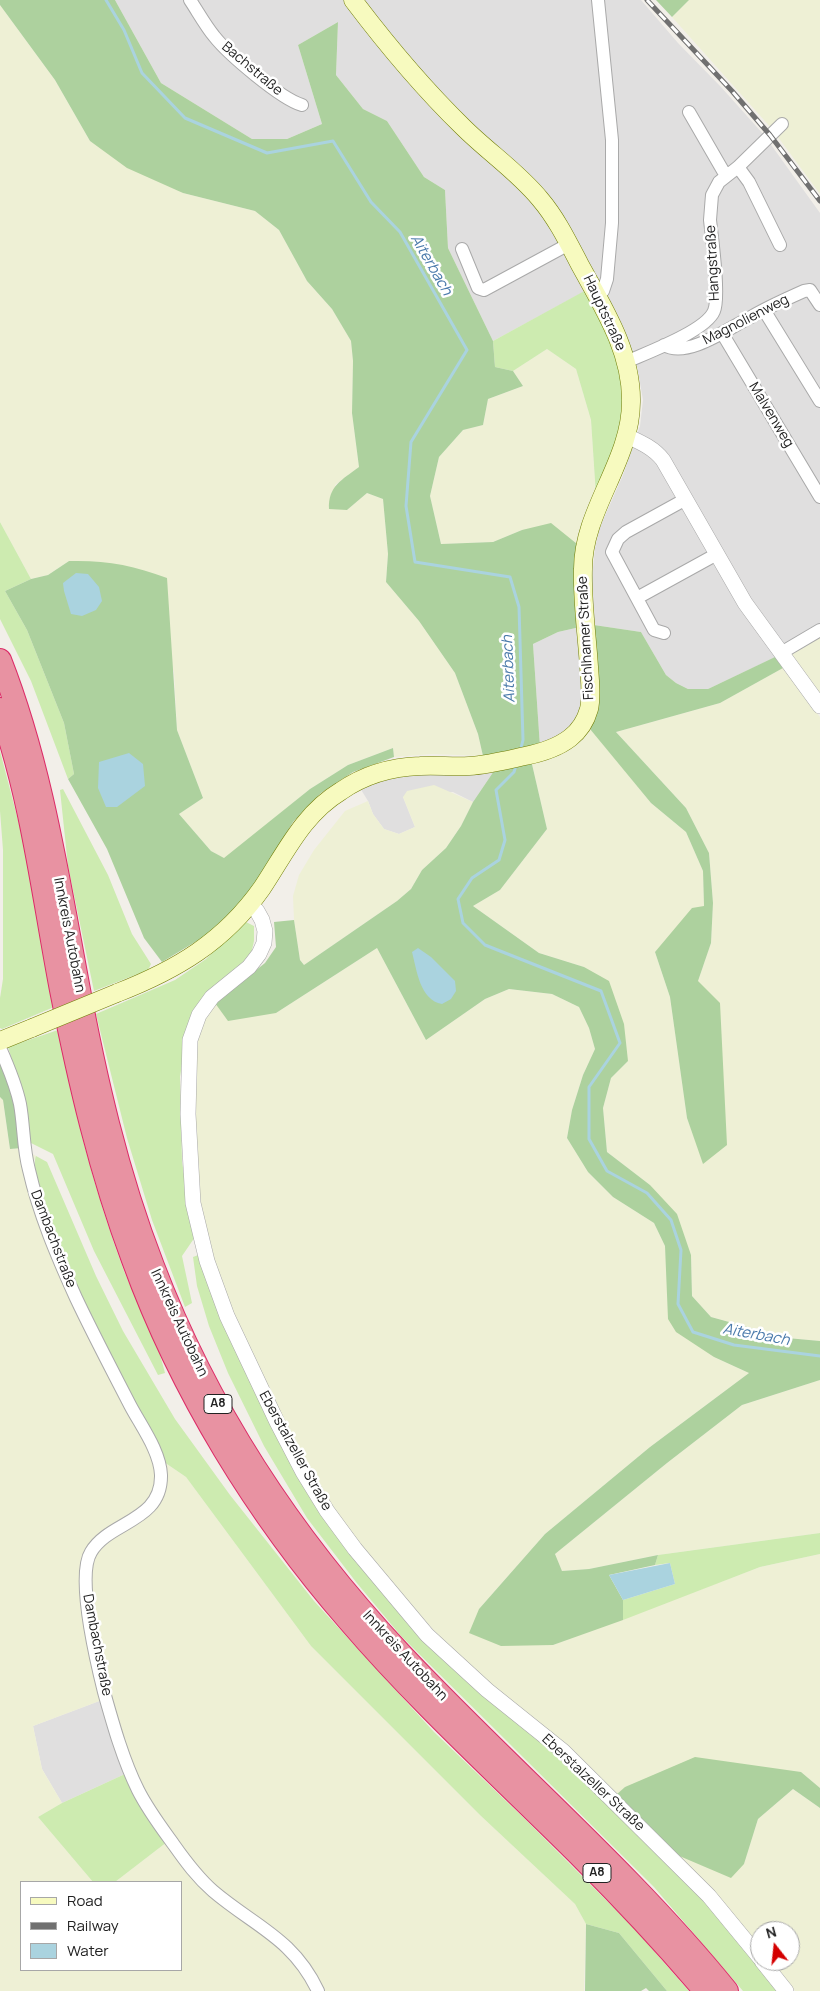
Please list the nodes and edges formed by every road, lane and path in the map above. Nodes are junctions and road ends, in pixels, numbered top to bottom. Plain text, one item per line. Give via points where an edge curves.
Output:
1 (190, 0) edge
2 (353, 0) edge
3 (598, 0) edge
4 (302, 105) dead end
5 (690, 112) dead end
6 (782, 124) dead end
7 (738, 167) junction
8 (726, 176) junction
9 (569, 244) junction
10 (780, 245) dead end
11 (462, 249) dead end
12 (596, 295) junction
13 (820, 305) edge
14 (764, 310) junction
15 (722, 333) junction
16 (664, 345) junction
17 (626, 362) junction
18 (820, 401) edge
19 (626, 436) junction
20 (820, 497) edge
21 (686, 498) junction
22 (717, 554) junction
23 (637, 598) junction
24 (820, 630) edge
25 (664, 633) dead end
26 (781, 653) junction
27 (0, 660) edge
28 (820, 706) edge
29 (0, 710) edge
30 (250, 903) junction
31 (0, 1041) edge
32 (0, 1048) edge
33 (750, 1946) edge
34 (770, 1971) edge
35 (318, 1991) edge
36 (705, 1991) edge
37 (727, 1991) edge
38 (786, 1991) edge

1 - 4 street, Bachstraße via 225,48 288,99
2 - 9 main road, Hauptstraße via 432,96 530,187 551,213
3 - 12 street via 612,140 613,189 607,279 603,291
5 - 8 street
6 - 7 street, Hangstraße
7 - 8 street, Hangstraße
7 - 10 street via 749,182
8 - 16 street, Hangstraße via 714,189 710,206 716,292 714,312 703,325
9 - 11 street via 484,290 478,288
9 - 12 main road, Hauptstraße
12 - 17 main road, Hauptstraße
13 - 14 street, Magnolienweg via 810,290
14 - 15 street, Magnolienweg
14 - 18 street
15 - 16 street, Magnolienweg via 694,346 674,349
15 - 20 street, Malvenweg
16 - 17 street, Hangstraße
17 - 19 main road, Hauptstraße via 632,407
19 - 21 street via 659,455
19 - 30 main road, Fischlhamer Straße via 584,551 590,687 589,710 581,726 561,744 536,754 468,766 399,768 362,779 345,788 304,822
21 - 22 street
21 - 23 street via 626,532 612,549
22 - 23 street
22 - 26 street via 745,603
23 - 25 street via 654,630
24 - 26 street
26 - 28 street
27 - 37 highway, Innkreis Autobahn / A8 via 21,717 44,804 91,1052 113,1144 154,1268 214,1397 274,1496 359,1608 446,1700 633,1886
29 - 36 highway, Innkreis Autobahn / A8 via 35,847 83,1097 114,1206 154,1314 200,1407 254,1496 297,1558 349,1621 422,1700 618,1894
30 - 31 main road, Fischlhamer Straße, bridge via 195,955 164,974
30 - 33 street, Eberstalzeller Straße via 262,920 264,942 249,966 212,997 199,1015 190,1040 188,1114 193,1203 207,1261 227,1316 272,1414 327,1512 427,1635 575,1764 709,1896
32 - 35 street, Dambachstraße via 18,1094 28,1166 48,1234 77,1300 160,1465 160,1486 153,1503 90,1552 86,1571 87,1604 104,1691 123,1750 144,1801 188,1864 213,1891 286,1945 305,1967
34 - 38 street, Eberstalzeller Straße

